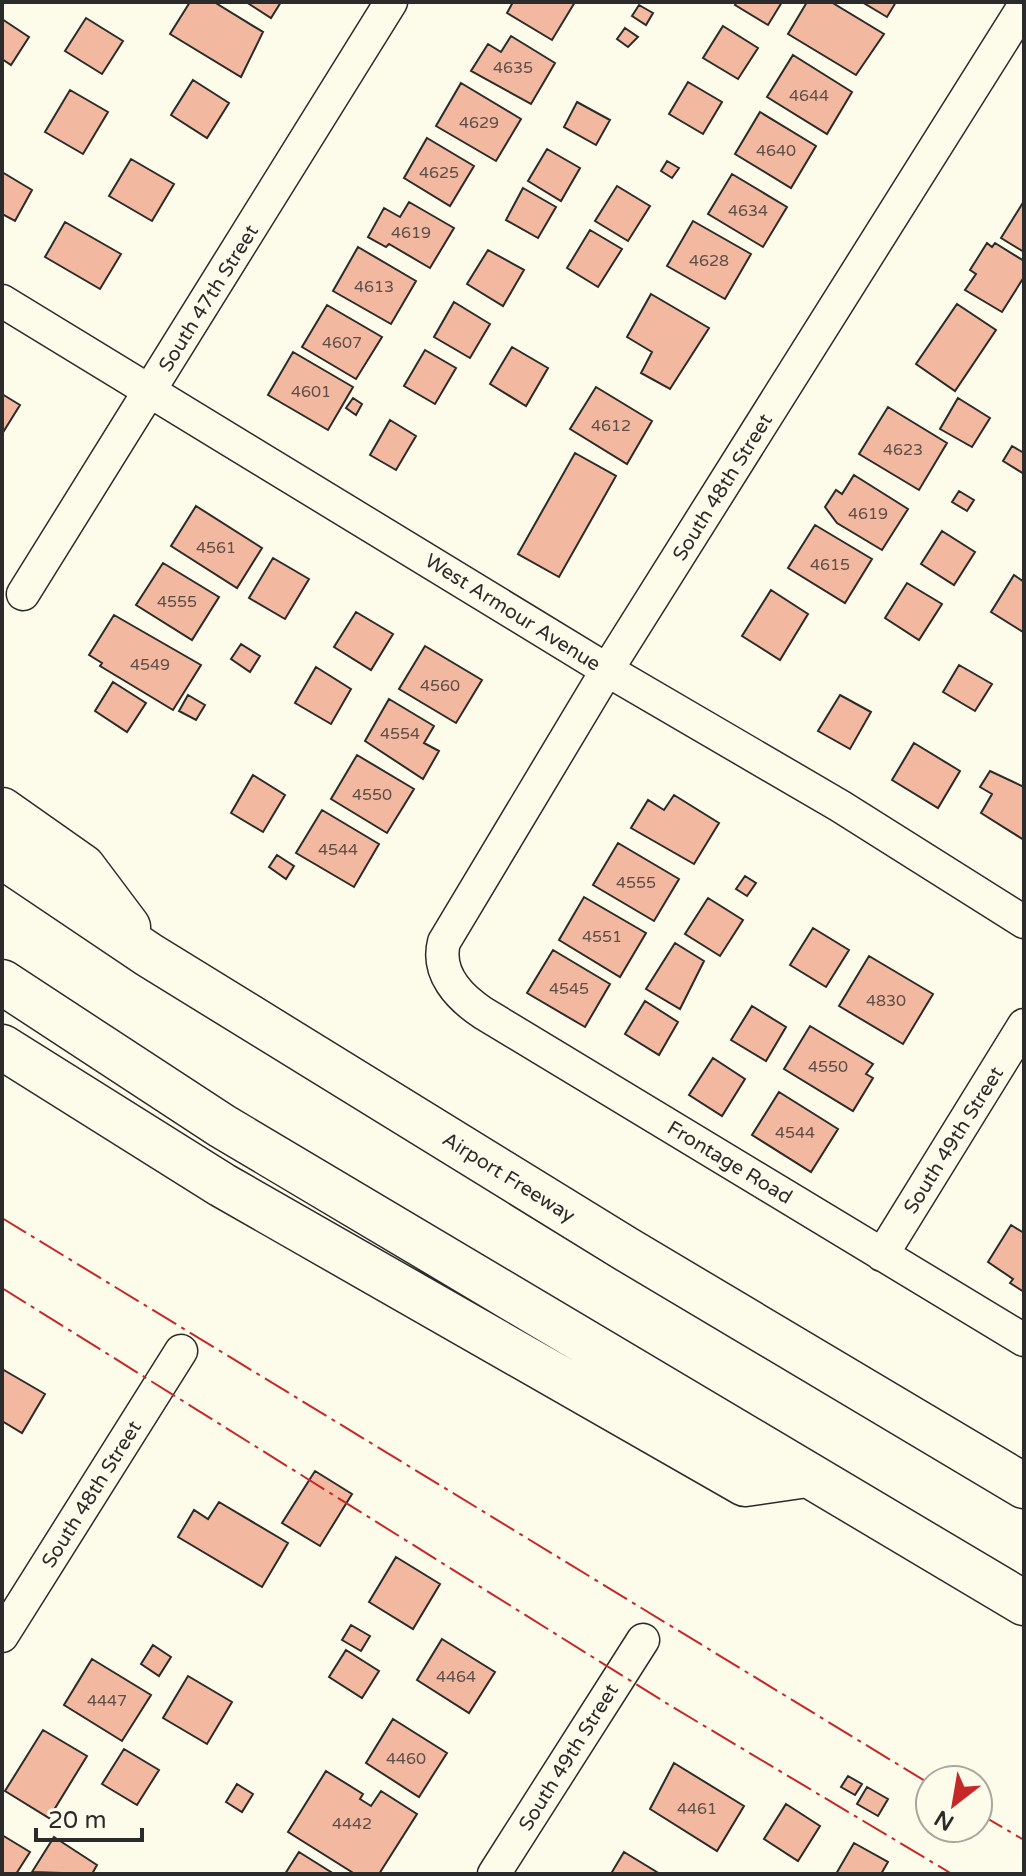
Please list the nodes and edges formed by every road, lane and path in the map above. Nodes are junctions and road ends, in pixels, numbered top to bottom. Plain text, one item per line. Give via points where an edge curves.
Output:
1 (391, 2) edge
2 (1024, 6) edge
3 (2, 301) edge
4 (151, 389) junction
5 (23, 594) dead end
6 (607, 670) junction
7 (2, 810) edge
8 (2, 856) edge
9 (1024, 922) edge
10 (149, 955) junction
11 (446, 974) joint
12 (2, 982) edge
13 (1024, 1025) edge
14 (2, 1047) edge
15 (882, 1255) junction
16 (1024, 1340) edge
17 (181, 1351) dead end
18 (807, 1475) junction
19 (1024, 1486) edge
20 (1024, 1603) edge
21 (2, 1636) edge
22 (643, 1640) dead end
23 (494, 1874) edge

1 - 4 street, South 47th Street
2 - 6 street, South 48th Street
3 - 4 street, West Armour Avenue
4 - 5 street, South 47th Street
4 - 6 street, West Armour Avenue
6 - 9 street, West Armour Avenue via 840,806
6 - 11 street, South 48th Street via 444,942
7 - 10 highway via 83,867
8 - 10 highway, Airport Freeway
10 - 19 highway, Airport Freeway
11 - 15 street, Frontage Road via 483,1013
12 - 18 highway via 222,1126
13 - 15 street, South 49th Street
14 - 18 highway via 222,1185 745,1484
15 - 16 street, Frontage Road
17 - 21 street, South 48th Street
18 - 20 highway
22 - 23 street, South 49th Street

